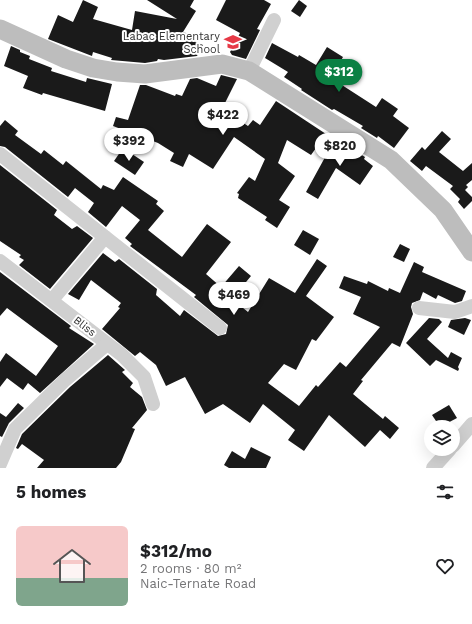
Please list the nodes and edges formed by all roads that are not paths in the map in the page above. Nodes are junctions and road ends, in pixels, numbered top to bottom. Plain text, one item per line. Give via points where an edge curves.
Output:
1 (274, 20) dead end
2 (0, 29) edge
3 (249, 71) junction
4 (0, 154) edge
5 (104, 237) junction
6 (472, 252) edge
7 (0, 260) edge
8 (52, 300) junction
9 (472, 306) edge
10 (419, 308) dead end
11 (220, 328) dead end
12 (107, 344) junction
13 (153, 404) dead end
14 (472, 424) edge
15 (460, 438) edge
16 (444, 456) edge
17 (0, 464) edge
18 (433, 468) edge

1 - 3 street
2 - 3 main road via 66,59 93,68 145,74 222,64
3 - 6 main road via 391,160 444,210
4 - 5 street
5 - 8 street
5 - 11 street
7 - 8 street, Bliss
8 - 12 street, Bliss
9 - 10 street via 455,312
12 - 13 street, Bliss via 144,377
12 - 17 street via 64,380 15,429
14 - 15 street
16 - 18 street

